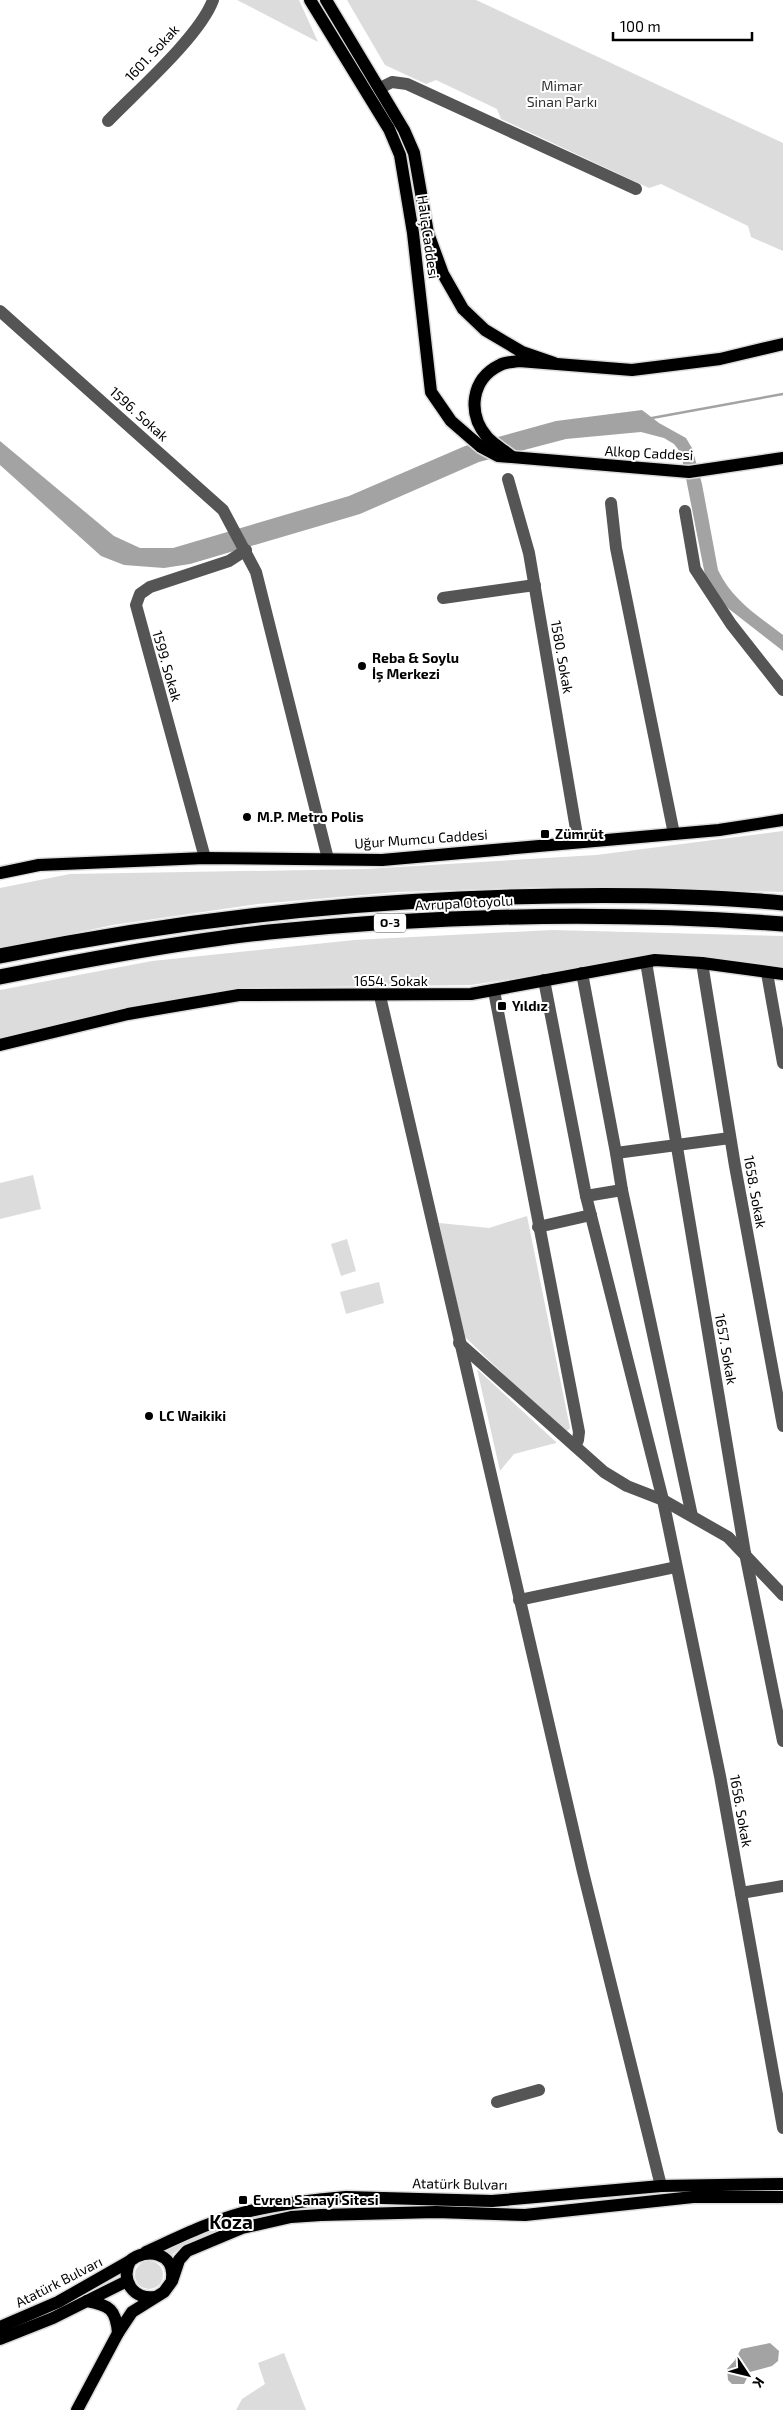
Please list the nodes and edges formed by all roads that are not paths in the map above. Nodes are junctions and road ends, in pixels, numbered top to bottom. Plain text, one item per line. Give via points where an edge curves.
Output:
1 (213, 0) edge
2 (310, 0) edge
3 (326, 0) edge
4 (380, 88) junction
5 (108, 121) dead end
6 (636, 189) dead end
7 (0, 311) edge
8 (783, 344) edge
9 (554, 363) junction
10 (513, 458) junction
11 (783, 458) edge
12 (508, 479) dead end
13 (611, 503) dead end
14 (685, 511) dead end
15 (246, 550) junction
16 (535, 584) junction
17 (443, 598) dead end
18 (783, 690) edge
19 (783, 820) edge
20 (674, 834) junction
21 (578, 841) junction
22 (205, 858) junction
23 (328, 859) junction
24 (0, 873) edge
25 (783, 903) edge
26 (783, 924) edge
27 (0, 956) edge
28 (646, 962) junction
29 (702, 963) junction
30 (582, 973) junction
31 (767, 973) junction
32 (783, 974) edge
33 (0, 977) edge
34 (544, 980) junction
35 (494, 991) junction
36 (380, 996) junction
37 (0, 1045) edge
38 (783, 1063) edge
39 (730, 1138) junction
40 (676, 1145) junction
41 (616, 1153) junction
42 (622, 1190) junction
43 (586, 1196) junction
44 (591, 1216) junction
45 (538, 1227) junction
46 (459, 1343) junction
47 (783, 1426) edge
48 (575, 1446) junction
49 (663, 1500) junction
50 (692, 1516) junction
51 (745, 1553) junction
52 (676, 1567) junction
53 (783, 1595) edge
54 (519, 1600) junction
55 (783, 1741) edge
56 (783, 1886) edge
57 (741, 1894) junction
58 (538, 2090) dead end
59 (497, 2102) dead end
60 (783, 2128) edge
61 (783, 2184) edge
62 (661, 2186) junction
63 (346, 2197) junction
64 (783, 2197) edge
65 (523, 2199) junction
66 (346, 2214) junction
67 (525, 2215) junction
68 (146, 2252) junction
69 (130, 2262) junction
70 (172, 2281) junction
71 (128, 2283) junction
72 (157, 2296) junction
73 (88, 2301) junction
74 (0, 2327) edge
75 (118, 2333) junction
76 (0, 2338) edge
77 (77, 2410) edge

1 - 5 street, 1601. Sokak via 204,17 174,54
2 - 10 main road, Haliç Caddesi via 388,129 400,155 413,233 431,392 451,421 469,439 498,456
3 - 4 main road, Haliç Caddesi
4 - 6 street via 392,82 407,84
4 - 9 main road, Haliç Caddesi via 414,153 428,233 443,274 463,309 485,330 522,352
7 - 15 street, 1596. Sokak via 223,510
8 - 9 main road via 720,359 632,370
9 - 10 main road via 519,361 501,364 479,381 475,391 476,420 488,438
10 - 11 main road, Alkop Caddesi via 689,472
12 - 16 street, 1580. Sokak
13 - 20 street via 616,548
14 - 18 street via 695,569 731,624
15 - 22 street, 1599. Sokak via 229,560 150,586 140,594 136,605
15 - 23 street, 1596. Sokak via 256,572
16 - 17 street
16 - 21 street, 1580. Sokak
19 - 20 main road, Uğur Mumcu Caddesi
20 - 21 main road, Uğur Mumcu Caddesi
21 - 23 main road, Uğur Mumcu Caddesi via 382,860
22 - 23 main road, Uğur Mumcu Caddesi
22 - 24 main road, Uğur Mumcu Caddesi via 39,865
25 - 27 highway, Avrupa Otoyolu / O-3 via 551,895 348,905 183,924
26 - 33 highway, Avrupa Otoyolu / O-3 via 678,917 579,916 390,923 223,938
28 - 29 main road, 1654. Sokak
28 - 30 main road, 1654. Sokak
28 - 40 street, 1657. Sokak
29 - 31 main road, 1654. Sokak
29 - 39 street, 1658. Sokak
30 - 34 main road, 1654. Sokak
30 - 41 street
31 - 32 main road, 1654. Sokak
31 - 38 street
34 - 35 main road, 1654. Sokak
34 - 43 street, 1656. Sokak
35 - 36 main road, 1654. Sokak
35 - 45 street
36 - 37 main road, 1654. Sokak via 239,995 128,1014
36 - 46 street
39 - 40 street
39 - 47 street, 1658. Sokak
40 - 41 street
40 - 51 street, 1657. Sokak
41 - 42 street
42 - 43 street
42 - 50 street
43 - 44 street, 1656. Sokak
44 - 45 street
44 - 49 street, 1656. Sokak
45 - 48 street via 579,1432
46 - 48 street
46 - 54 street
48 - 49 street via 611,1478
49 - 50 street
49 - 52 street, 1656. Sokak
50 - 51 street via 728,1536
51 - 53 street
51 - 55 street, 1657. Sokak
52 - 54 street
52 - 57 street, 1656. Sokak
54 - 62 street
56 - 57 street
57 - 60 street, 1656. Sokak
58 - 59 street
61 - 62 main road, Atatürk Bulvarı
62 - 65 main road, Atatürk Bulvarı
63 - 65 main road, Atatürk Bulvarı
63 - 66 main road
63 - 68 main road, Atatürk Bulvarı via 302,2201 243,2213
64 - 67 main road, Atatürk Bulvarı via 693,2197
65 - 67 main road
66 - 67 main road, Atatürk Bulvarı via 436,2212
66 - 70 main road, Atatürk Bulvarı via 291,2217 228,2233 187,2251
68 - 69 main road, Atatürk Bulvarı
68 - 70 main road via 165,2259 172,2270
69 - 71 main road via 126,2271
69 - 74 main road, Atatürk Bulvarı via 58,2302
70 - 72 main road, Atatürk Bulvarı
71 - 72 main road via 143,2297
71 - 73 main road, Atatürk Bulvarı
71 - 75 main road via 130,2304
72 - 75 main road, Atatürk Bulvarı via 132,2312
73 - 75 main road via 102,2304 113,2313
73 - 76 main road, Atatürk Bulvarı
75 - 77 main road

